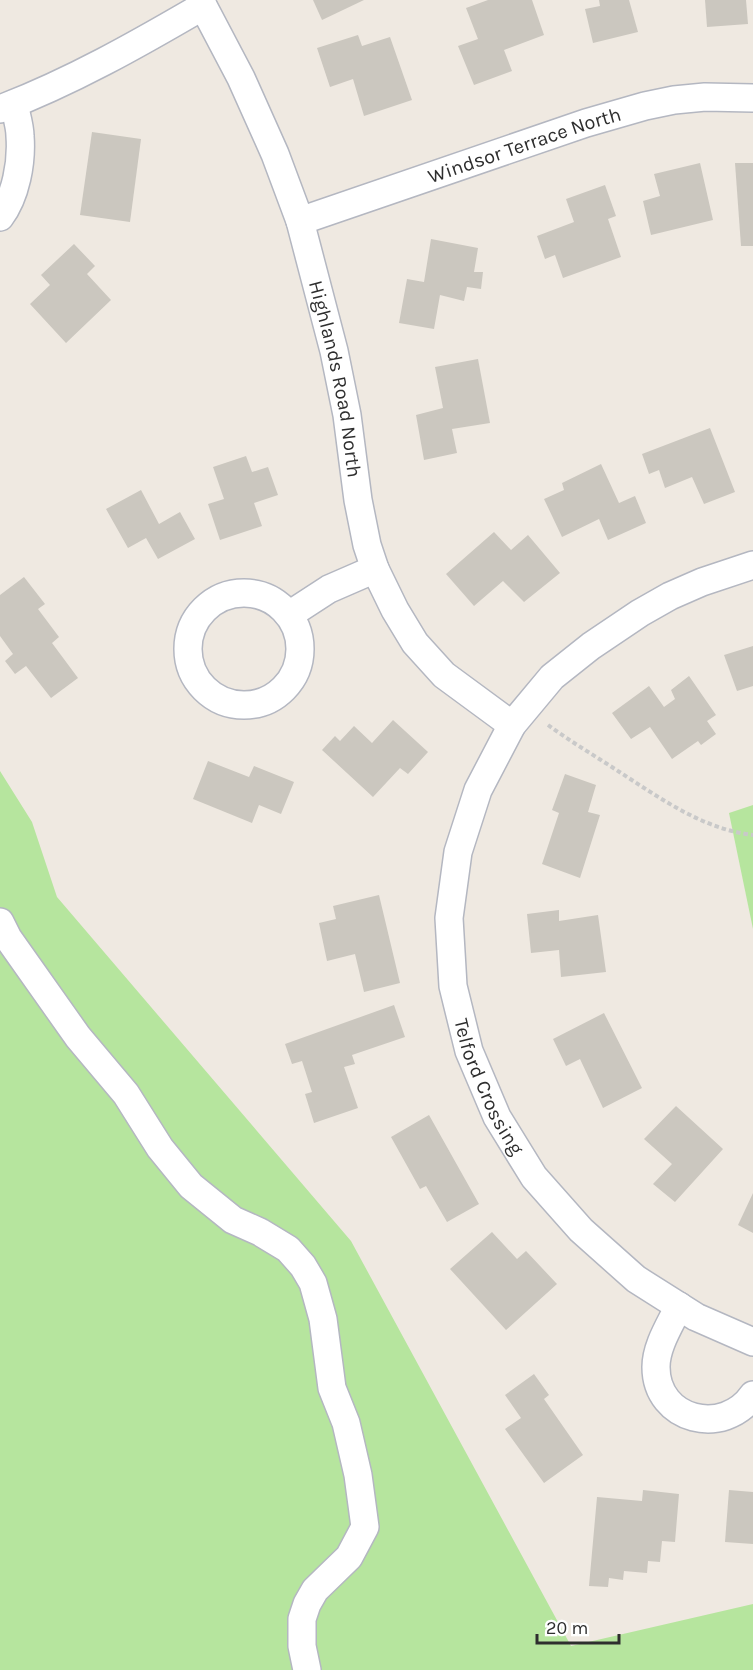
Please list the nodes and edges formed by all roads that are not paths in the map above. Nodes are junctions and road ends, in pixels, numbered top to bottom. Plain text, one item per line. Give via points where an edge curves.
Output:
1 (202, 3) edge
2 (753, 98) edge
3 (7, 106) edge
4 (0, 218) edge
5 (300, 221) junction
6 (753, 565) edge
7 (375, 569) junction
8 (289, 615) junction
9 (518, 717) junction
10 (0, 922) edge
11 (679, 1306) junction
12 (753, 1342) edge
13 (753, 1395) edge
14 (307, 1670) edge

1 - 3 street via 141,42
1 - 5 street, Highlands Road North via 241,78
2 - 5 street, Windsor Terrace North via 705,97 645,106
3 - 4 street via 20,134 20,154 14,188
5 - 7 street, Highlands Road North via 334,351 358,500
6 - 9 street, Telford Crossing via 702,582 640,612 552,677
7 - 8 street via 329,589
7 - 9 street, Highlands Road North via 415,643 444,675
8 - 8 street via 301,646 299,663 281,691 251,705 219,699 205,689 188,656 195,621 207,606 241,592 259,594 276,602
9 - 11 street, Telford Crossing via 475,800 458,852 449,918 453,986 469,1051 497,1117 534,1177 581,1230 636,1279
10 - 14 street via 78,1037 126,1094 190,1186 233,1220 288,1249 313,1283 323,1319 333,1388 358,1475 365,1527 349,1557 315,1590 307,1604 302,1619
11 - 12 street, Telford Crossing
11 - 13 street via 656,1366 658,1385 667,1400 697,1419 714,1420 732,1415

